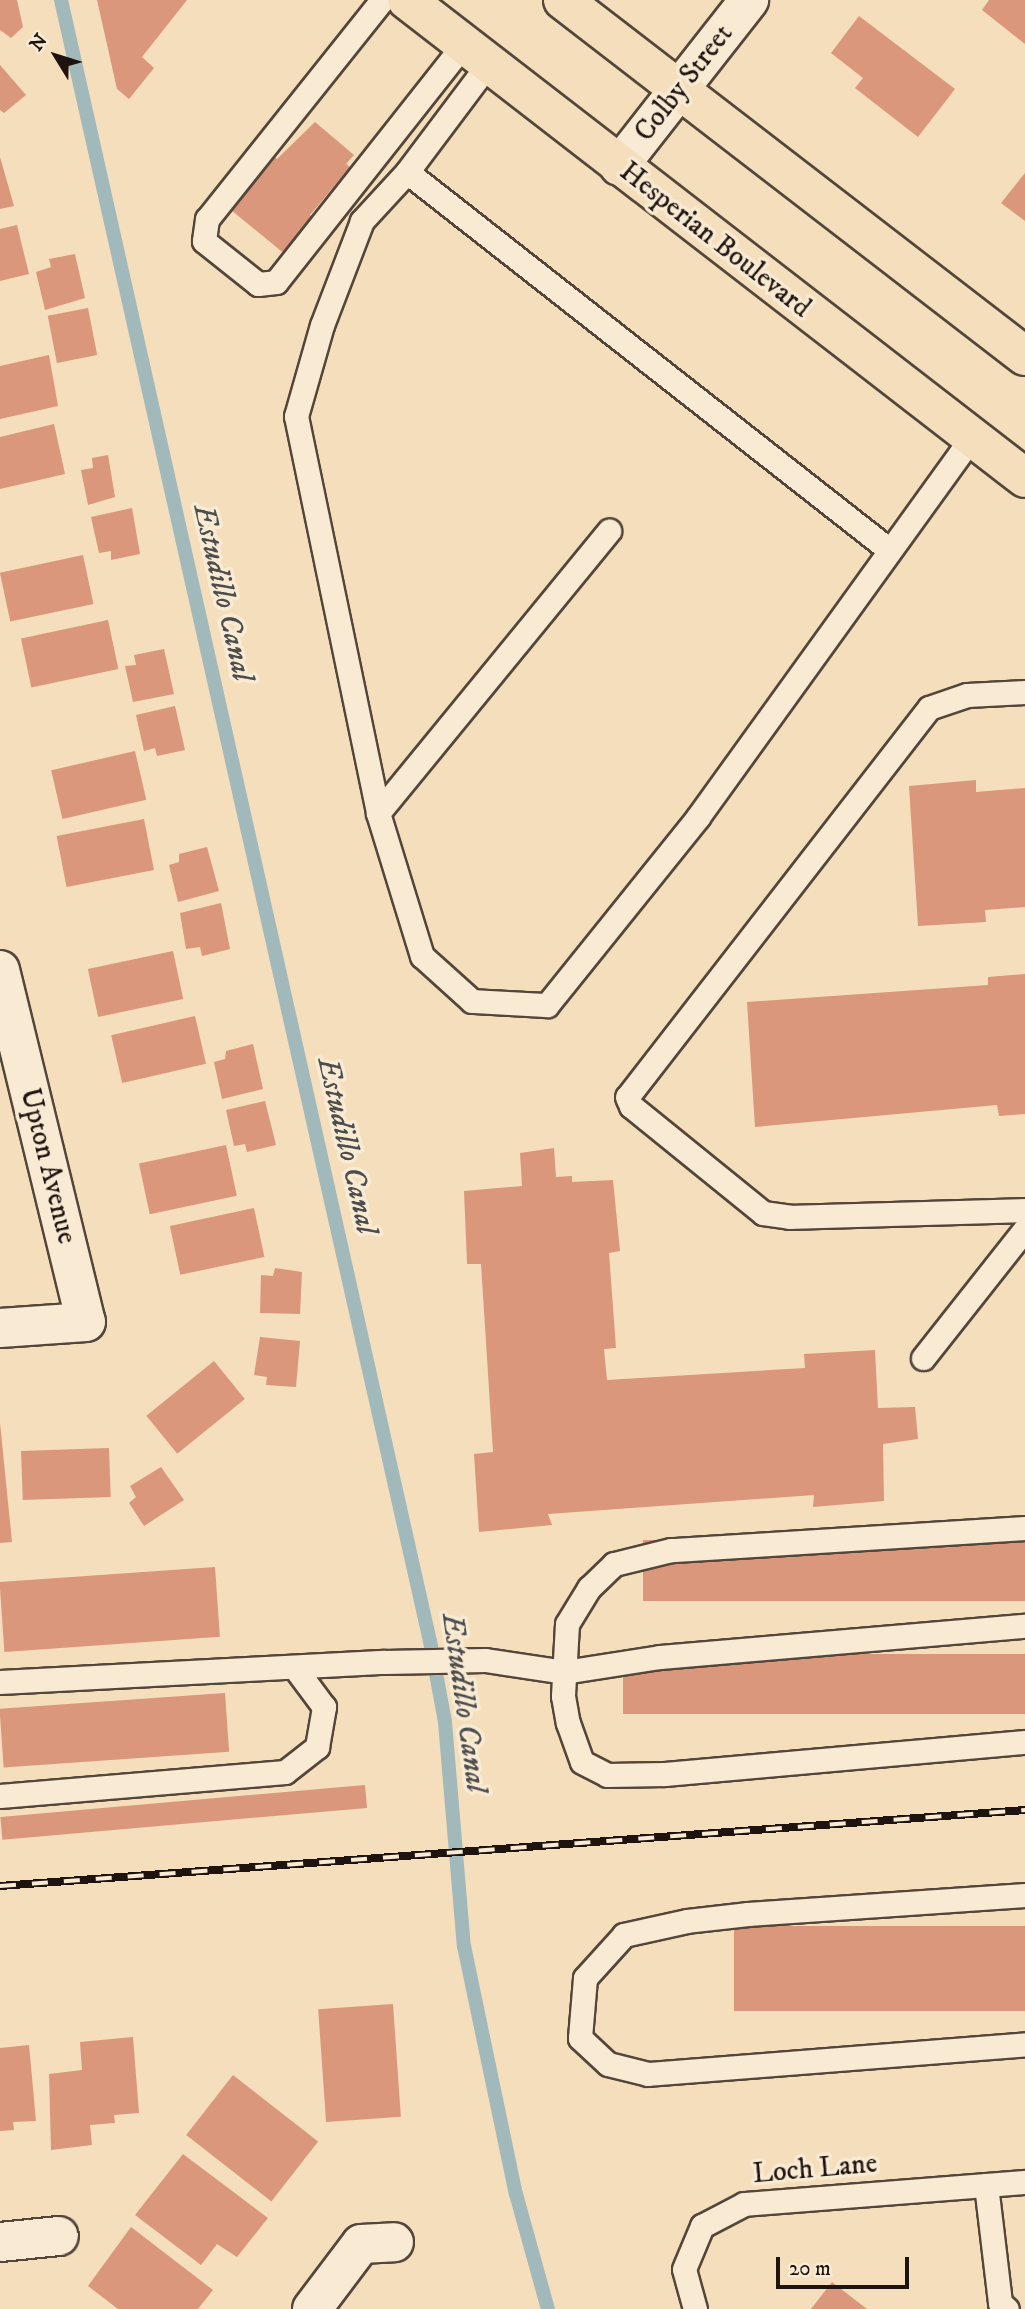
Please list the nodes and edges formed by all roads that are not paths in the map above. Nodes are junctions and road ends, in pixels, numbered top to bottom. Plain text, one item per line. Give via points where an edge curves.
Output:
1 (382, 0) edge
2 (407, 0) edge
3 (563, 0) edge
4 (749, 0) edge
5 (476, 54) junction
6 (680, 88) junction
7 (619, 166) junction
8 (407, 172) junction
9 (1025, 356) edge
10 (972, 437) junction
11 (1025, 478) edge
12 (609, 531) dead end
13 (888, 549) junction
14 (1025, 692) edge
15 (378, 813) junction
16 (0, 970) edge
17 (1025, 1210) edge
18 (1025, 1228) edge
19 (0, 1328) edge
20 (923, 1358) dead end
21 (1025, 1528) edge
22 (1025, 1626) edge
23 (295, 1668) junction
24 (564, 1672) junction
25 (0, 1682) edge
26 (1025, 1742) edge
27 (0, 1796) edge
28 (1025, 1895) edge
29 (1025, 2044) edge
30 (1025, 2182) edge
31 (986, 2185) junction
32 (59, 2236) dead end
33 (0, 2242) edge
34 (394, 2242) dead end
35 (312, 2309) edge
36 (695, 2309) edge
37 (1007, 2309) edge

1 - 5 lane via 208,219 204,241 258,284 276,282
2 - 5 main road, Hesperian Boulevard
3 - 6 main road
4 - 6 street, Colby Street
5 - 7 main road, Hesperian Boulevard
5 - 8 lane
6 - 7 street, Colby Street
6 - 9 main road
7 - 10 main road, Hesperian Boulevard
8 - 13 lane
8 - 15 lane via 362,221 322,325 296,416
10 - 11 main road, Hesperian Boulevard
10 - 13 lane
12 - 15 lane
13 - 15 lane via 698,817 547,1005 472,1002 422,956
14 - 17 lane via 967,695 929,708 627,1097 631,1106 763,1213 790,1217
16 - 19 street, Upton Avenue via 86,1322
18 - 20 lane
21 - 24 lane via 671,1550 614,1564 575,1606 567,1624
22 - 24 lane via 660,1657
23 - 24 lane via 485,1661
23 - 25 lane
23 - 27 lane via 324,1707 317,1747 285,1772
24 - 26 lane via 568,1723 582,1762 607,1775
28 - 29 lane via 748,1914 624,1935 584,1978 580,2038 608,2064 648,2074
30 - 31 lane, Loch Lane
31 - 36 lane, Loch Lane via 744,2204 702,2227 684,2269
31 - 37 lane via 1000,2303
32 - 33 street
34 - 35 street via 361,2244

